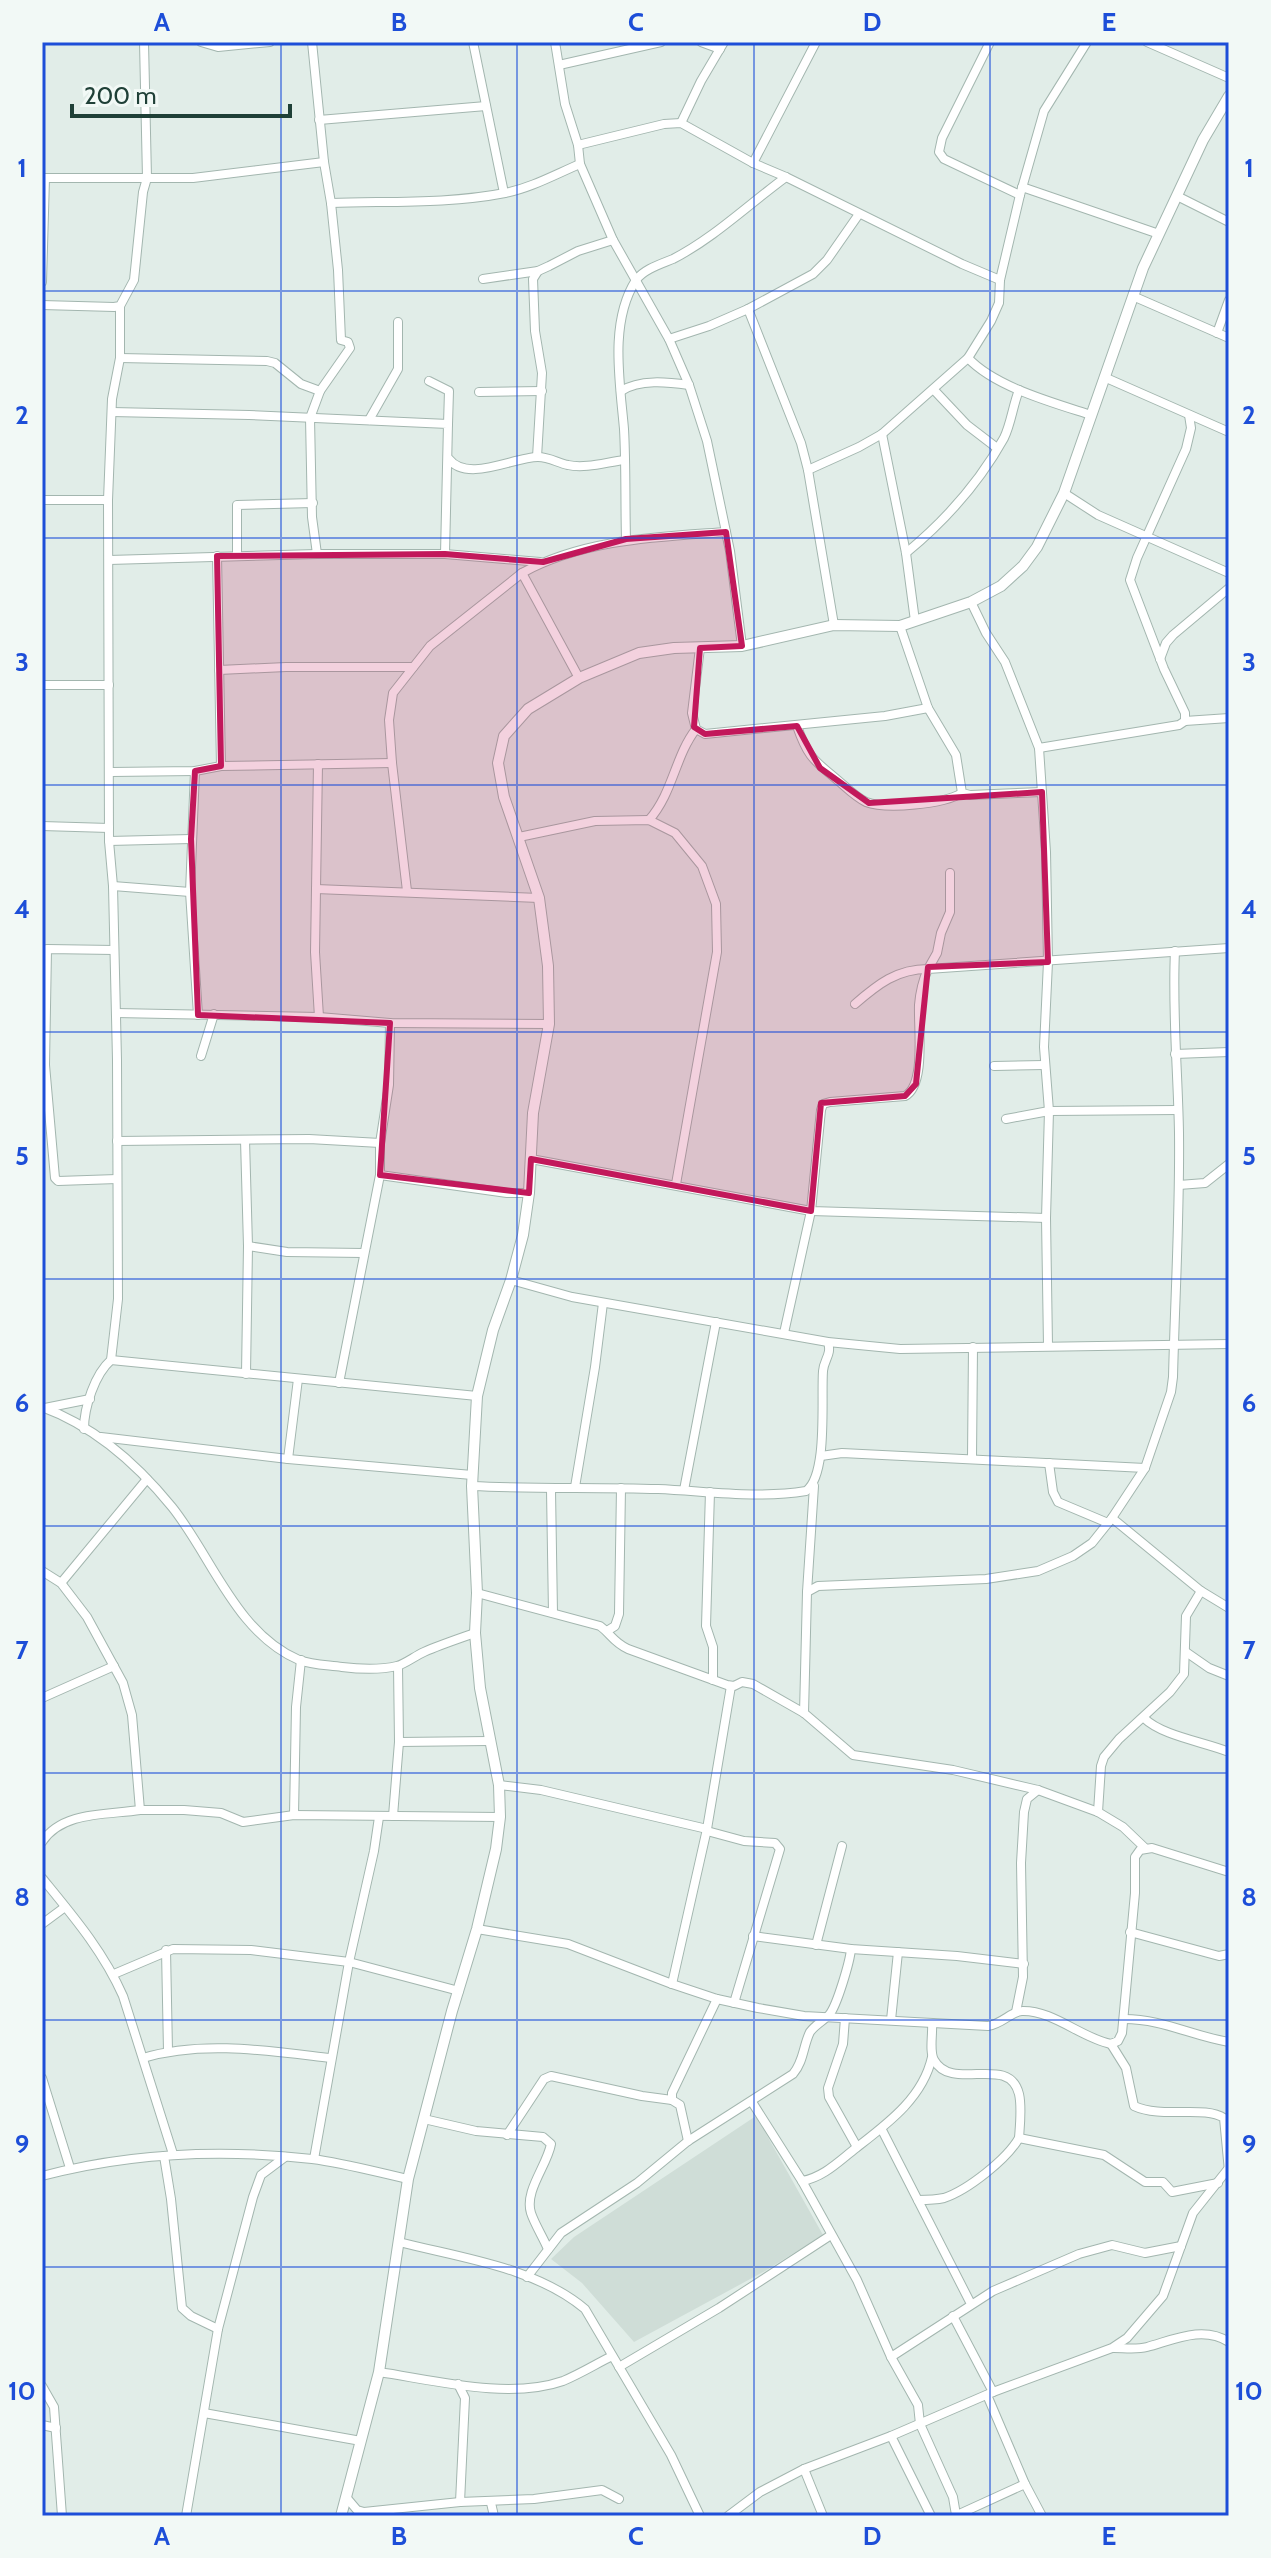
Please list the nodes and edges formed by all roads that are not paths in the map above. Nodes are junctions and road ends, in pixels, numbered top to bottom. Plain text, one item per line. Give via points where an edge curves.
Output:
1 (144, 42) edge
2 (201, 42) edge
3 (270, 42) edge
4 (312, 42) edge
5 (473, 42) edge
6 (555, 42) edge
7 (661, 42) edge
8 (701, 42) edge
9 (816, 42) edge
10 (990, 42) edge
11 (1087, 42) edge
12 (1147, 42) edge
13 (722, 46) edge
14 (559, 65) junction
15 (1229, 78) edge
16 (1229, 96) edge
17 (486, 106) junction
18 (319, 120) junction
19 (681, 123) junction
20 (578, 145) junction
21 (324, 162) junction
22 (753, 163) junction
23 (580, 164) junction
24 (786, 177) junction
25 (43, 178) edge
26 (147, 178) junction
27 (1021, 191) junction
28 (504, 193) junction
29 (1177, 196) junction
30 (331, 203) junction
31 (859, 214) junction
32 (1229, 222) edge
33 (1159, 234) junction
34 (613, 240) junction
35 (538, 271) junction
36 (483, 279) dead end
37 (636, 280) junction
38 (1000, 280) junction
39 (42, 282) edge
40 (1135, 297) junction
41 (1229, 300) edge
42 (42, 305) edge
43 (120, 306) junction
44 (748, 309) junction
45 (398, 322) dead end
46 (1217, 333) junction
47 (1229, 338) edge
48 (669, 339) junction
49 (120, 358) junction
50 (968, 358) junction
51 (1104, 377) junction
52 (429, 381) dead end
53 (689, 385) junction
54 (934, 390) junction
55 (1019, 390) junction
56 (320, 391) junction
57 (542, 391) junction
58 (621, 391) junction
59 (479, 392) dead end
60 (112, 412) junction
61 (1091, 415) junction
62 (1189, 415) junction
63 (310, 418) junction
64 (369, 420) junction
65 (448, 424) junction
66 (1229, 432) edge
67 (882, 434) junction
68 (997, 448) junction
69 (537, 457) junction
70 (449, 459) junction
71 (624, 460) junction
72 (808, 470) junction
73 (1064, 493) junction
74 (42, 500) edge
75 (108, 500) junction
76 (313, 503) junction
77 (726, 532) junction
78 (1146, 536) junction
79 (626, 539) junction
80 (906, 553) junction
81 (317, 554) junction
82 (445, 554) junction
83 (217, 556) junction
84 (237, 556) junction
85 (109, 560) junction
86 (543, 562) junction
87 (522, 573) junction
88 (1229, 573) edge
89 (1229, 588) edge
90 (971, 602) junction
91 (915, 621) junction
92 (834, 625) junction
93 (900, 626) junction
94 (742, 646) junction
95 (700, 648) junction
96 (1160, 659) junction
97 (413, 667) junction
98 (219, 670) junction
99 (579, 678) junction
100 (42, 685) edge
101 (109, 685) junction
102 (928, 708) junction
103 (1229, 718) edge
104 (1185, 721) junction
105 (797, 726) junction
106 (696, 729) junction
107 (1039, 748) junction
108 (392, 763) junction
109 (318, 764) junction
110 (221, 766) junction
111 (195, 771) junction
112 (111, 772) junction
113 (1042, 792) junction
114 (962, 793) junction
115 (649, 820) junction
116 (42, 826) edge
117 (109, 828) junction
118 (519, 837) junction
119 (191, 839) junction
120 (109, 841) junction
121 (950, 873) dead end
122 (113, 886) junction
123 (316, 889) junction
124 (407, 891) junction
125 (190, 892) junction
126 (539, 898) junction
127 (1229, 948) edge
128 (114, 950) junction
129 (1175, 951) junction
130 (1048, 962) junction
131 (928, 969) junction
132 (855, 1004) dead end
133 (116, 1013) junction
134 (214, 1014) junction
135 (198, 1015) junction
136 (319, 1017) junction
137 (390, 1023) junction
138 (549, 1024) junction
139 (1229, 1052) edge
140 (1175, 1054) junction
141 (201, 1056) dead end
142 (1044, 1065) junction
143 (994, 1066) dead end
144 (1178, 1110) junction
145 (1049, 1111) junction
146 (46, 1119) edge
147 (1006, 1119) dead end
148 (245, 1140) junction
149 (117, 1141) junction
150 (380, 1143) junction
151 (531, 1159) junction
152 (1229, 1164) edge
153 (380, 1175) junction
154 (117, 1179) junction
155 (676, 1184) junction
156 (1179, 1185) junction
157 (529, 1193) junction
158 (811, 1211) junction
159 (1046, 1218) junction
160 (248, 1246) junction
161 (363, 1253) junction
162 (511, 1280) junction
163 (603, 1303) junction
164 (716, 1322) junction
165 (784, 1333) junction
166 (828, 1342) junction
167 (1229, 1344) edge
168 (1048, 1345) junction
169 (1174, 1346) junction
170 (973, 1347) junction
171 (111, 1360) junction
172 (246, 1374) junction
173 (298, 1379) junction
174 (339, 1383) junction
175 (477, 1396) junction
176 (90, 1399) junction
177 (43, 1408) edge
178 (84, 1429) junction
179 (96, 1436) junction
180 (821, 1456) junction
181 (972, 1458) junction
182 (288, 1459) junction
183 (1049, 1463) junction
184 (1145, 1468) junction
185 (147, 1479) junction
186 (472, 1481) junction
187 (814, 1486) junction
188 (575, 1487) junction
189 (621, 1488) junction
190 (551, 1490) junction
191 (684, 1490) junction
192 (710, 1492) junction
193 (1110, 1520) junction
194 (42, 1571) edge
195 (61, 1583) junction
196 (1201, 1591) junction
197 (807, 1592) junction
198 (477, 1593) junction
199 (1229, 1608) edge
200 (553, 1613) junction
201 (607, 1631) junction
202 (475, 1633) junction
203 (1186, 1652) junction
204 (301, 1660) junction
205 (114, 1666) junction
206 (398, 1666) junction
207 (1229, 1676) edge
208 (713, 1680) junction
209 (731, 1686) junction
210 (42, 1698) edge
211 (804, 1713) junction
212 (1144, 1718) junction
213 (489, 1741) junction
214 (399, 1742) junction
215 (1229, 1752) edge
216 (499, 1785) junction
217 (1038, 1790) junction
218 (140, 1810) junction
219 (1098, 1812) junction
220 (294, 1815) junction
221 (393, 1816) junction
222 (379, 1817) junction
223 (500, 1817) junction
224 (707, 1830) junction
225 (42, 1842) edge
226 (842, 1846) dead end
227 (1145, 1848) junction
228 (1229, 1872) edge
229 (42, 1878) edge
230 (65, 1907) junction
231 (42, 1924) edge
232 (477, 1929) junction
233 (1130, 1932) junction
234 (753, 1936) junction
235 (816, 1945) junction
236 (851, 1949) junction
237 (166, 1950) junction
238 (898, 1952) junction
239 (1228, 1956) edge
240 (349, 1962) junction
241 (1024, 1964) junction
242 (114, 1974) junction
243 (672, 1984) junction
244 (459, 1991) junction
245 (717, 1999) junction
246 (734, 2003) junction
247 (1016, 2012) junction
248 (825, 2017) junction
249 (845, 2018) junction
250 (1124, 2019) junction
251 (891, 2020) junction
252 (932, 2023) junction
253 (1229, 2042) edge
254 (1111, 2044) junction
255 (168, 2051) junction
256 (932, 2057) junction
257 (143, 2058) junction
258 (330, 2058) junction
259 (42, 2078) edge
260 (672, 2100) junction
261 (752, 2102) junction
262 (1227, 2118) edge
263 (424, 2119) junction
264 (882, 2130) junction
265 (507, 2135) junction
266 (1019, 2138) junction
267 (688, 2141) junction
268 (857, 2147) junction
269 (168, 2155) junction
270 (256, 2156) junction
271 (285, 2157) junction
272 (314, 2159) junction
273 (70, 2168) junction
274 (1229, 2170) edge
275 (261, 2175) junction
276 (42, 2176) edge
277 (408, 2179) junction
278 (802, 2181) junction
279 (1220, 2183) junction
280 (918, 2200) junction
281 (831, 2235) junction
282 (399, 2242) junction
283 (1181, 2246) junction
284 (548, 2249) junction
285 (527, 2277) junction
286 (971, 2304) junction
287 (953, 2316) junction
288 (218, 2329) junction
289 (1229, 2342) edge
290 (1112, 2348) junction
291 (612, 2356) junction
292 (891, 2357) junction
293 (619, 2367) junction
294 (379, 2372) junction
295 (458, 2384) junction
296 (42, 2386) edge
297 (476, 2386) junction
298 (990, 2393) junction
299 (465, 2398) junction
300 (204, 2413) junction
301 (920, 2424) junction
302 (42, 2425) edge
303 (56, 2428) junction
304 (891, 2436) junction
305 (361, 2441) junction
306 (804, 2469) junction
307 (1025, 2484) junction
308 (346, 2497) junction
309 (619, 2499) dead end
310 (460, 2502) junction
311 (491, 2503) junction
312 (407, 2507) junction
313 (62, 2516) edge
314 (186, 2516) edge
315 (341, 2516) edge
316 (415, 2516) edge
317 (494, 2516) edge
318 (700, 2516) edge
319 (728, 2516) edge
320 (823, 2516) edge
321 (931, 2516) edge
322 (955, 2516) edge
323 (1042, 2516) edge

1 - 26 street
2 - 3 street via 218,47
4 - 18 street
5 - 17 street
6 - 14 street
7 - 14 street
8 - 13 street
9 - 22 street
10 - 27 street via 939,152 944,159
11 - 27 street via 1044,111
12 - 15 street
13 - 19 street
14 - 20 street
16 - 29 street
17 - 18 street
17 - 28 street
18 - 21 street
19 - 20 street
19 - 22 street
20 - 23 street
21 - 26 street via 193,178
21 - 30 street
22 - 24 street
23 - 28 street
23 - 34 street
24 - 31 street
24 - 37 street via 684,253
25 - 26 street
25 - 39 street
26 - 43 street via 134,280
27 - 33 street
27 - 38 street
28 - 30 street
29 - 32 street
29 - 33 street
30 - 56 street via 341,340 350,348
31 - 38 street
31 - 44 street via 813,274
33 - 40 street
34 - 35 street
34 - 37 street
35 - 36 street
35 - 57 street via 533,293
37 - 48 street
37 - 58 street via 622,316
38 - 50 street via 999,303
40 - 46 street
40 - 51 street
41 - 46 street
42 - 43 street
43 - 49 street
44 - 48 street
44 - 72 street
45 - 64 street via 398,369
46 - 47 street
48 - 53 street
49 - 56 street via 267,361
49 - 60 street
50 - 54 street
50 - 55 street
51 - 61 street
51 - 62 street
52 - 65 street via 449,391
53 - 58 street via 643,383
53 - 77 street
54 - 67 street
54 - 68 street
55 - 61 street
55 - 68 street
56 - 63 street
57 - 59 street
57 - 69 street
58 - 71 street
60 - 63 street
60 - 75 street
61 - 73 street
62 - 66 street
62 - 78 street via 1186,449
63 - 64 street
63 - 76 street
64 - 65 street
65 - 70 street
67 - 72 street
67 - 80 street
68 - 80 street via 955,509
69 - 70 street via 468,469
69 - 71 street via 568,465
70 - 82 street
71 - 79 street
72 - 92 street
73 - 78 street
73 - 90 street via 1023,566
74 - 75 street
75 - 85 street
76 - 81 street
76 - 84 street via 237,505
77 - 79 street
77 - 94 street
78 - 88 street
78 - 96 street via 1130,580
79 - 86 street
80 - 91 street
81 - 82 street
81 - 84 street
82 - 86 street
83 - 84 street
83 - 85 street
83 - 98 street
85 - 101 street
86 - 87 street
87 - 97 street via 430,646
87 - 99 street
89 - 96 street via 1173,635
90 - 91 street
90 - 107 street via 1005,662
91 - 93 street
92 - 93 street
92 - 94 street
93 - 102 street
94 - 95 street
95 - 99 street via 639,653
95 - 106 street via 692,713
96 - 104 street
97 - 98 street
97 - 108 street via 393,693 390,706
98 - 110 street
99 - 118 street via 528,709 504,736 498,763
100 - 101 street
101 - 112 street
102 - 105 street
102 - 114 street via 956,755
103 - 104 street
104 - 107 street
105 - 106 street via 705,734
105 - 114 street via 820,768 869,803 937,803
106 - 115 street
107 - 113 street
108 - 109 street
108 - 124 street
109 - 110 street
109 - 123 street
110 - 111 street
111 - 112 street
111 - 119 street
112 - 117 street
113 - 114 street
113 - 130 street
115 - 118 street via 595,821
115 - 155 street via 675,833 692,852 716,904 717,952
116 - 117 street
117 - 120 street
118 - 126 street
119 - 120 street
119 - 125 street
120 - 122 street
121 - 131 street via 950,912
122 - 125 street
122 - 128 street
123 - 124 street
123 - 136 street
124 - 126 street
125 - 135 street
126 - 138 street
127 - 129 street
128 - 133 street
128 - 146 street via 47,950
129 - 130 street
129 - 140 street
130 - 131 street
130 - 142 street
131 - 132 street via 890,976
131 - 158 street via 919,1005 916,1084 905,1096 823,1104
133 - 135 street
133 - 149 street
134 - 135 street
134 - 136 street
134 - 141 street
136 - 137 street
137 - 138 street
137 - 150 street via 389,1085
138 - 151 street via 533,1113
139 - 140 street
140 - 144 street
142 - 143 street
142 - 145 street
144 - 145 street
144 - 156 street
145 - 147 street
145 - 159 street
146 - 154 street via 58,1181
148 - 149 street
148 - 150 street
148 - 160 street
149 - 154 street
150 - 153 street
151 - 155 street
151 - 157 street
152 - 156 street via 1205,1183
153 - 157 street
153 - 161 street
154 - 171 street via 118,1314
155 - 158 street
156 - 169 street
157 - 162 street
158 - 159 street
158 - 165 street
159 - 168 street
160 - 161 street
160 - 172 street
161 - 174 street
162 - 163 street
162 - 175 street
163 - 164 street
163 - 188 street
164 - 165 street
164 - 191 street
165 - 166 street
166 - 170 street via 900,1349
166 - 180 street
167 - 169 street
168 - 169 street
168 - 170 street
169 - 184 street via 1171,1392
170 - 181 street
171 - 172 street
171 - 176 street
172 - 173 street
173 - 174 street
173 - 182 street
174 - 175 street
175 - 186 street
176 - 177 street
176 - 178 street
177 - 178 street
178 - 179 street
179 - 182 street
179 - 185 street
180 - 181 street
180 - 187 street
181 - 183 street
182 - 186 street
183 - 184 street
183 - 193 street via 1058,1502
184 - 193 street
185 - 195 street
185 - 204 street via 194,1537 247,1619 270,1643
186 - 190 street
186 - 198 street
187 - 192 street via 795,1493
187 - 197 street
188 - 189 street
188 - 190 street
189 - 191 street
189 - 201 street via 619,1614
190 - 200 street
191 - 192 street
192 - 208 street via 706,1626 713,1647
193 - 196 street
193 - 197 street via 1092,1543 1038,1571 986,1579 818,1586
194 - 195 street
195 - 205 street
196 - 199 street
196 - 203 street via 1186,1616
197 - 211 street
198 - 200 street
198 - 202 street
200 - 201 street
201 - 208 street via 615,1643
202 - 206 street
202 - 213 street
203 - 207 street
203 - 212 street via 1184,1674
204 - 206 street via 355,1668
204 - 220 street
205 - 210 street
205 - 218 street via 132,1715
206 - 214 street
208 - 209 street
209 - 211 street via 753,1684
209 - 224 street
211 - 217 street via 863,1758 953,1770
212 - 215 street
212 - 219 street via 1104,1757
213 - 214 street
213 - 216 street
214 - 221 street
216 - 223 street
216 - 224 street
217 - 219 street
217 - 241 street via 1027,1799 1024,1812
218 - 220 street via 221,1813 243,1822
218 - 225 street via 69,1820 55,1826
219 - 227 street
220 - 222 street
221 - 222 street
221 - 223 street
222 - 240 street
223 - 232 street
224 - 234 street via 778,1846
224 - 243 street
226 - 235 street
227 - 228 street
227 - 233 street via 1135,1857
229 - 230 street
230 - 231 street
230 - 242 street
232 - 243 street via 568,1944
232 - 244 street
233 - 239 street
233 - 250 street
234 - 235 street
234 - 246 street
235 - 236 street
236 - 238 street
236 - 248 street via 848,1970
237 - 240 street via 251,1950
237 - 242 street
237 - 255 street
238 - 241 street
238 - 251 street
240 - 244 street
240 - 258 street
241 - 247 street
242 - 257 street
243 - 245 street
244 - 263 street
245 - 246 street
245 - 260 street
246 - 248 street
247 - 252 street via 988,2026
247 - 254 street via 1036,2013
248 - 249 street
248 - 261 street via 809,2034 793,2074
249 - 251 street
249 - 268 street via 843,2044 828,2088
250 - 253 street via 1143,2019
250 - 254 street via 1118,2041
251 - 252 street
252 - 256 street
254 - 262 street via 1126,2068 1134,2106
255 - 257 street
255 - 258 street via 241,2050
256 - 264 street via 923,2082
256 - 266 street via 954,2073 1008,2077 1019,2095
257 - 269 street
258 - 272 street
259 - 273 street
260 - 265 street via 551,2076
260 - 267 street via 680,2105
261 - 267 street
261 - 278 street
262 - 274 street
263 - 265 street
263 - 277 street
264 - 268 street
264 - 280 street
265 - 284 street via 543,2137 551,2144 530,2202
266 - 279 street via 1104,2155 1145,2182 1163,2182 1173,2192
266 - 280 street via 998,2162 950,2195
267 - 284 street via 637,2183 561,2233
268 - 278 street via 820,2176
269 - 270 street
269 - 273 street
269 - 288 street via 182,2308
270 - 271 street
270 - 275 street
271 - 272 street
271 - 275 street
272 - 277 street
273 - 276 street
274 - 279 street
275 - 288 street
277 - 282 street
278 - 281 street
279 - 283 street via 1193,2213
280 - 286 street
281 - 292 street
281 - 293 street
282 - 285 street
282 - 294 street
283 - 286 street via 1145,2253 1105,2246
283 - 290 street via 1163,2296
284 - 285 street
285 - 291 street via 585,2309
286 - 287 street
287 - 292 street
287 - 298 street
288 - 300 street
289 - 290 street via 1207,2334 1141,2348
290 - 298 street
291 - 293 street
291 - 297 street via 551,2384
292 - 301 street via 918,2405
293 - 318 street
294 - 295 street
294 - 305 street
295 - 297 street
295 - 299 street
296 - 303 street via 54,2407
297 - 299 street
298 - 301 street
298 - 307 street
299 - 310 street
300 - 305 street
300 - 314 street
301 - 304 street
301 - 322 street via 953,2497
302 - 303 street
303 - 313 street
304 - 306 street
304 - 321 street
305 - 308 street
306 - 319 street
306 - 320 street
307 - 322 street
307 - 323 street
308 - 312 street via 364,2512
308 - 315 street
309 - 311 street via 602,2490
310 - 311 street
310 - 312 street
311 - 317 street
312 - 316 street

